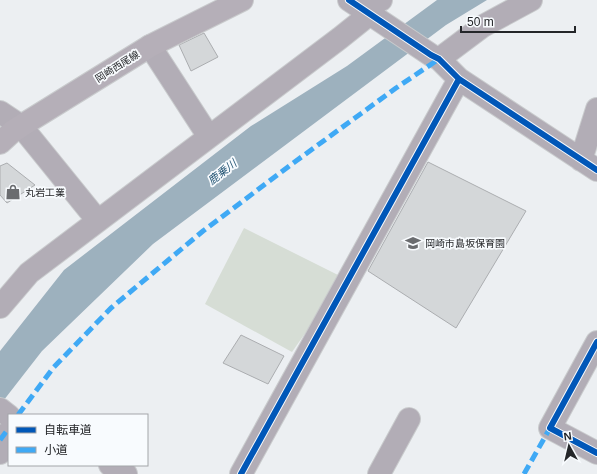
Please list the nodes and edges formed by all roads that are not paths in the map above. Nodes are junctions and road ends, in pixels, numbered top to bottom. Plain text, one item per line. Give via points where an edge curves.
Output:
1 (242, 0) edge
2 (349, 0) edge
3 (531, 0) edge
4 (376, 11) edge
5 (150, 46) junction
6 (435, 57) junction
7 (459, 79) junction
8 (597, 109) edge
9 (0, 112) edge
10 (21, 126) junction
11 (209, 137) junction
12 (0, 143) edge
13 (589, 165) edge
14 (98, 221) junction
15 (0, 307) edge
16 (597, 342) edge
17 (409, 419) dead end
18 (597, 453) edge
19 (112, 466) edge
20 (126, 474) edge
21 (241, 474) edge
22 (379, 474) edge

1 - 5 main road, 岡崎西尾線
2 - 4 street
3 - 6 street via 483,26
4 - 6 street
4 - 11 street
5 - 10 main road, 岡崎西尾線
5 - 11 street
6 - 7 street
7 - 13 street
7 - 21 street
8 - 13 street
9 - 10 street
10 - 12 main road, 岡崎西尾線
10 - 14 street
11 - 14 street
14 - 15 street via 30,273
16 - 18 street via 550,428
17 - 22 street
19 - 20 street

